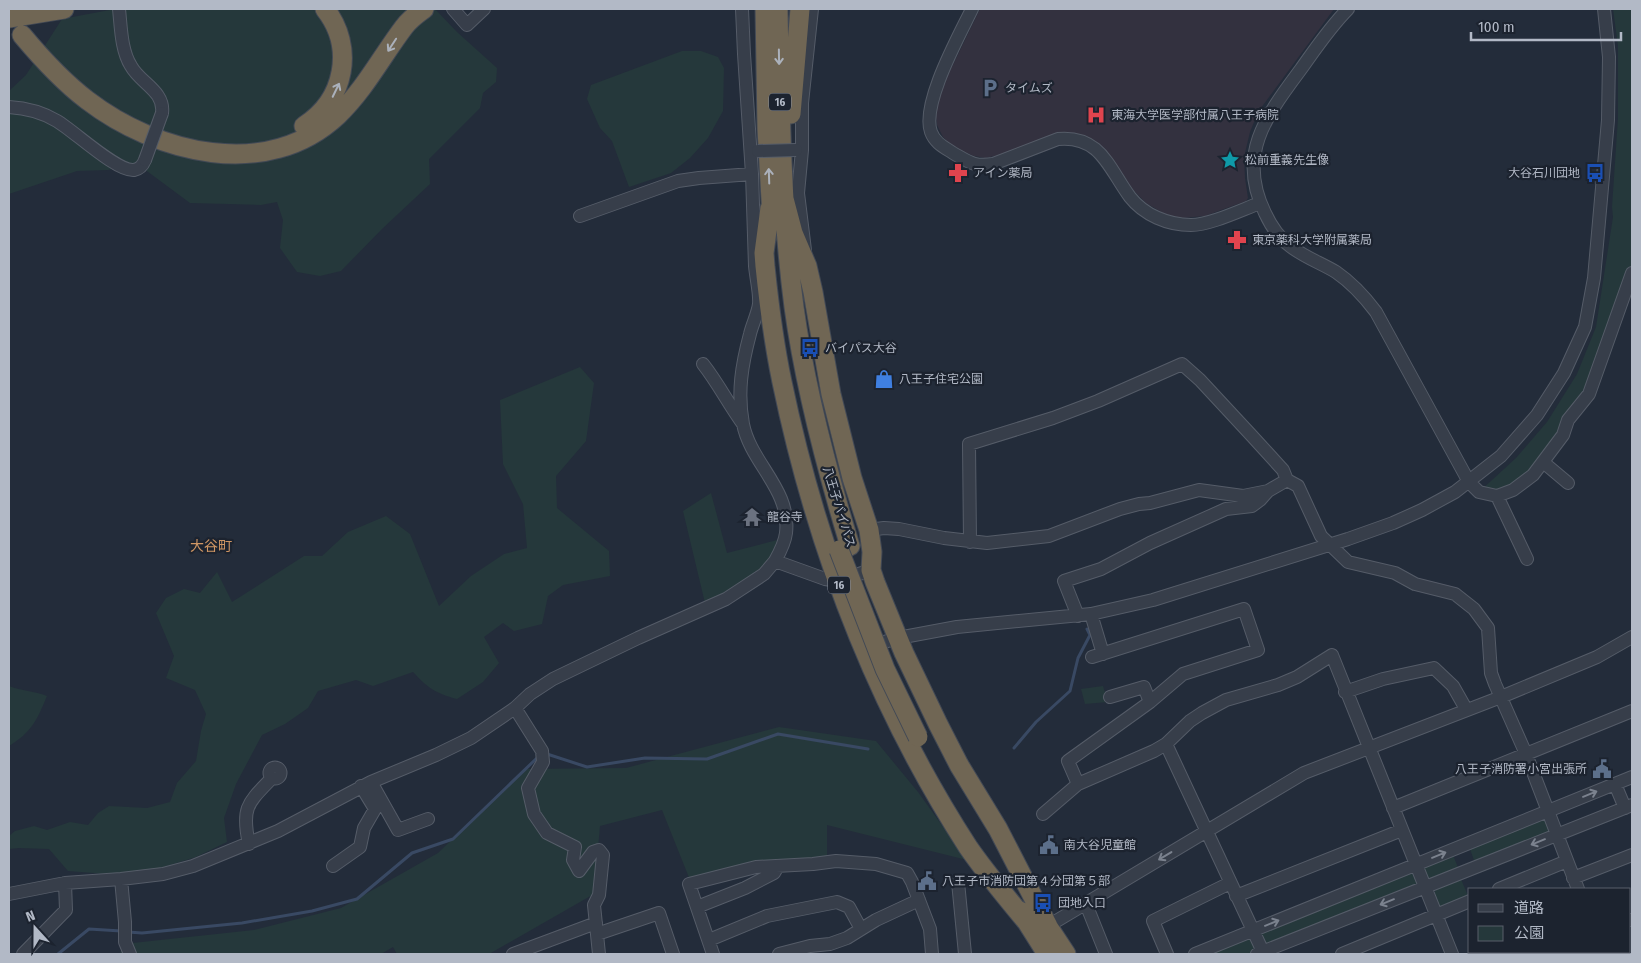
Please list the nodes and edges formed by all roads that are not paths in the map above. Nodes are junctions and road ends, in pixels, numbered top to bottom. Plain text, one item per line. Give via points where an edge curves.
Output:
1 (22, 9) edge
2 (64, 9) edge
3 (118, 9) edge
4 (324, 9) edge
5 (424, 9) edge
6 (453, 9) edge
7 (484, 9) edge
8 (742, 9) edge
9 (765, 9) edge
10 (778, 9) edge
11 (800, 9) edge
12 (812, 9) edge
13 (972, 9) edge
14 (1348, 9) edge
15 (1604, 9) edge
16 (9, 12) edge
17 (9, 18) edge
18 (9, 107) edge
19 (793, 147) junction
20 (754, 151) junction
21 (752, 174) junction
22 (777, 201) junction
23 (1260, 203) junction
24 (580, 216) dead end
25 (760, 266) junction
26 (807, 266) junction
27 (1632, 273) edge
28 (703, 364) dead end
29 (804, 369) junction
30 (743, 425) junction
31 (1543, 462) junction
32 (1287, 480) junction
33 (1469, 482) junction
34 (1568, 483) dead end
35 (1268, 491) junction
36 (1497, 496) junction
37 (869, 530) junction
38 (970, 542) junction
39 (1328, 544) junction
40 (844, 548) junction
41 (1527, 559) dead end
42 (776, 561) junction
43 (871, 570) junction
44 (838, 581) junction
45 (1091, 614) junction
46 (1078, 616) junction
47 (1632, 637) edge
48 (898, 638) junction
49 (864, 647) junction
50 (1345, 692) junction
51 (1110, 697) dead end
52 (1500, 697) junction
53 (1150, 702) junction
54 (515, 708) junction
55 (1466, 709) junction
56 (1632, 712) edge
57 (924, 734) junction
58 (1166, 744) junction
59 (1368, 748) junction
60 (1526, 754) junction
61 (1632, 777) edge
62 (272, 778) dead end
63 (366, 784) junction
64 (1078, 784) junction
65 (1615, 784) junction
66 (1628, 806) edge
67 (1393, 808) junction
68 (1547, 811) junction
69 (1043, 814) dead end
70 (428, 819) dead end
71 (1402, 830) junction
72 (1207, 831) junction
73 (1556, 835) junction
74 (249, 844) junction
75 (1632, 855) edge
76 (1567, 861) junction
77 (1415, 864) junction
78 (334, 866) dead end
79 (778, 866) junction
80 (121, 880) junction
81 (958, 882) dead end
82 (65, 883) junction
83 (1230, 883) junction
84 (1576, 883) edge
85 (1425, 888) junction
86 (1501, 888) edge
87 (9, 894) edge
88 (1236, 896) junction
89 (919, 900) junction
90 (1468, 902) edge
91 (1086, 904) junction
92 (697, 907) junction
93 (1436, 915) junction
94 (1026, 921) junction
95 (1048, 926) junction
96 (596, 929) junction
97 (861, 929) junction
98 (1254, 930) junction
99 (709, 940) junction
100 (1262, 953) edge
101 (23, 954) edge
102 (130, 954) edge
103 (513, 954) edge
104 (599, 954) edge
105 (673, 954) edge
106 (713, 954) edge
107 (780, 954) edge
108 (932, 954) edge
109 (965, 954) edge
110 (1046, 954) edge
111 (1066, 954) edge
112 (1106, 954) edge
113 (1167, 954) edge
114 (1195, 954) edge
115 (1342, 954) edge
116 (1452, 954) edge

1 - 16 highway
2 - 17 highway
3 - 18 street, bridge via 130,64 162,104 162,113 145,160 138,169 118,165 51,118 36,111
5 -> 4 highway via 405,25 354,98 323,127 292,144 243,154 175,146 139,133 86,100 43,60 28,36 103,101 136,120 186,140 245,145 297,131 312,122 334,96 340,81 343,54 336,26
6 - 7 street via 467,25
8 - 20 street
22 -> 9 highway, 八王子バイパス / 16
10 -> 19 highway, 八王子バイパス / 16
11 - 19 highway via 794,71
12 - 19 street via 802,103
13 - 23 street via 932,103 931,130 939,144 973,164 983,166 1058,139 1080,140 1100,153 1131,198 1144,210 1172,223 1192,225 1206,222
14 - 23 street via 1263,124 1253,172
15 - 33 street via 1609,57 1608,120 1594,278 1585,326 1564,373 1537,415 1501,456
19 - 20 street, bridge
19 - 22 highway, 八王子バイパス / 16
19 - 26 street
20 - 21 street
21 - 24 street via 678,181
21 - 25 street
22 - 25 highway, 16
22 - 26 highway
22 - 29 highway, 八王子バイパス / 16
22 - 40 highway, 八王子バイパス / 16 via 778,287 791,369 808,445
23 - 33 street via 1272,227 1289,246 1344,278 1376,312
25 - 30 street via 759,305 742,364
25 - 44 highway, 16 via 790,422 816,520
26 - 29 highway via 803,284 807,353
26 - 37 highway via 831,394
27 - 31 street via 1589,394 1568,420 1563,435
28 - 30 street
29 - 40 highway, 八王子バイパス / 16
30 - 42 street via 758,460 782,499 786,532
31 - 34 street
31 - 36 street via 1533,475 1513,490
32 - 35 street
32 - 38 street via 1283,470 1182,364 1071,412 969,444
32 - 39 street via 1298,486 1321,536
33 - 36 street via 1479,492
33 - 39 street via 1422,510
35 - 38 street via 1243,496 1199,490 1120,509 1049,536
35 - 46 street via 1252,506 1226,509 1101,569 1064,581
36 - 41 street
37 - 38 street via 899,529
37 - 43 highway
39 - 45 street via 1154,600
39 - 52 street via 1348,562 1395,573 1415,584 1455,594 1474,609 1488,628 1491,673
40 - 57 highway, 八王子バイパス / 16 via 897,664
42 - 44 street
42 - 54 street via 764,574 726,599 553,679
43 - 44 street
43 - 48 highway
44 - 49 highway, 16
45 - 46 street
45 - 53 street via 1097,656 1244,609 1258,650 1183,674
46 - 48 street via 957,627
47 - 52 street via 1597,657
48 - 49 street
48 - 95 highway via 946,740 998,829
49 - 94 highway, 16 via 911,749 942,805 969,848
50 - 55 street via 1383,679 1434,668 1453,686
50 - 58 street via 1332,656 1297,678 1226,700 1190,721
50 - 59 street
51 - 53 street via 1144,687
52 - 55 street
52 - 60 street
53 - 64 street via 1068,762
54 - 63 street via 471,738
54 - 96 street via 542,756 528,788 534,814 547,833 575,848 573,860 579,871 593,852 599,850 603,855 599,895 594,905
55 - 59 street
56 - 60 street
57 - 94 highway, 八王子バイパス / 16 via 950,796
57 - 95 highway, 八王子バイパス / 16
58 - 64 street
58 - 72 street
59 - 67 street
59 - 72 street via 1304,773
60 - 67 street
60 - 68 street
61 - 65 street
62 - 74 street via 250,800 247,808
63 - 70 street via 398,830
63 - 74 street
63 - 78 street via 375,809 364,828 360,847
64 - 69 street
65 - 66 street
68 -> 65 street
66 - 73 street
67 - 71 street
68 - 73 street
77 -> 68 street
71 - 77 street
71 - 88 street
72 - 83 street
72 -> 91 street
73 - 76 street
73 -> 85 street
74 - 80 street via 193,866
75 - 84 street
76 - 84 street
76 - 86 street
77 - 85 street
98 -> 77 street
79 - 89 street via 836,861 891,868 906,873
79 - 92 street via 774,873 745,888
79 - 92 street via 756,867 689,884
80 - 82 street
80 - 102 street
81 - 109 street
82 - 87 street
82 - 101 street via 66,910
83 - 88 street
83 - 113 street via 1153,921
85 - 93 street
85 -> 100 street
88 - 98 street
89 - 97 street
89 - 108 street via 930,928
90 - 93 street
91 - 95 street
91 - 112 street
92 - 99 street
93 - 115 street
93 - 116 street
94 - 110 highway, 八王子バイパス / 16
95 - 111 highway, 八王子バイパス / 16
96 - 103 street
96 - 104 street
96 - 105 street via 659,912
97 - 99 street via 849,907 837,902 767,916
97 - 107 street via 830,944
98 - 100 street
98 - 114 street
99 - 106 street

